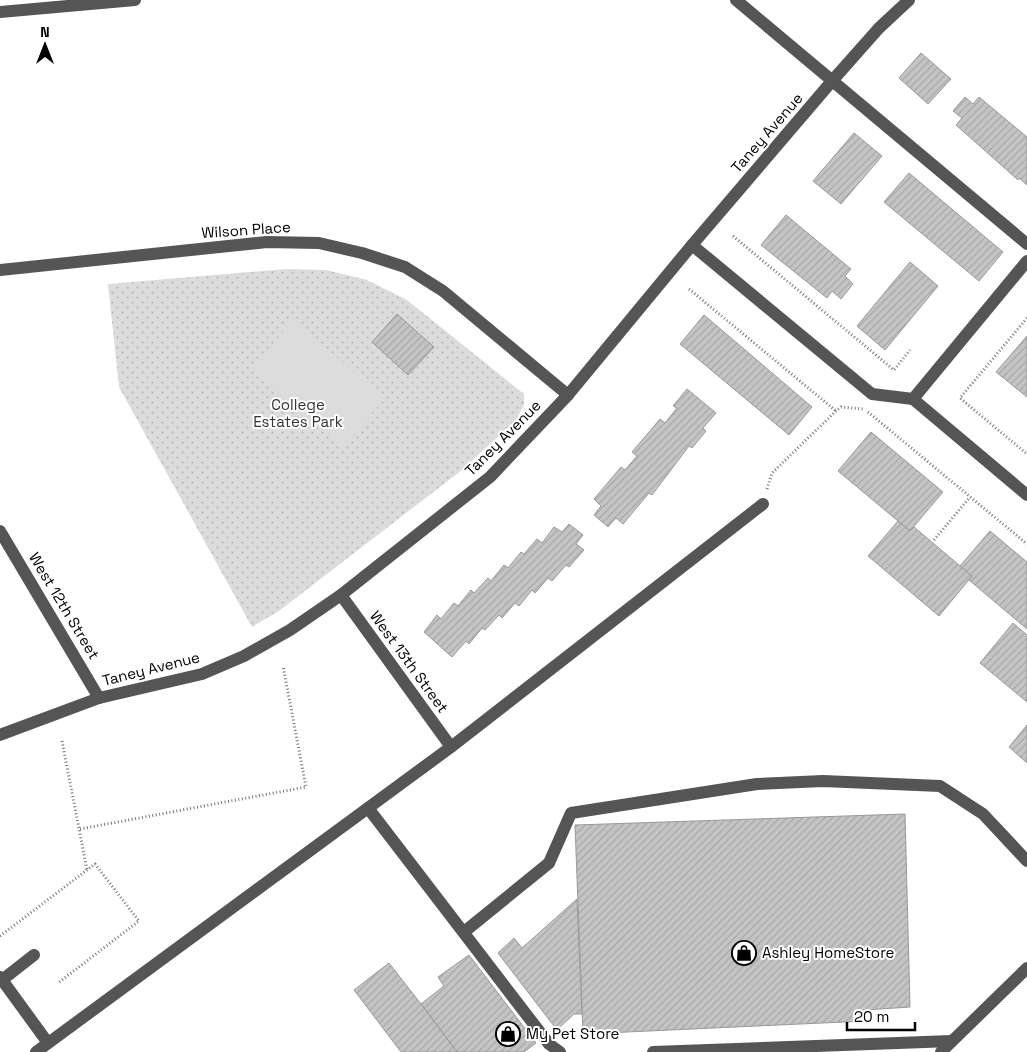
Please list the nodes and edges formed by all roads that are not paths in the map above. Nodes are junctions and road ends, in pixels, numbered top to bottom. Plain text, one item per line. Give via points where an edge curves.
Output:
1 (135, 0) edge
2 (736, 0) edge
3 (909, 0) edge
4 (0, 12) edge
5 (832, 81) junction
6 (692, 244) junction
7 (1027, 244) edge
8 (1027, 261) edge
9 (0, 270) edge
10 (568, 395) junction
11 (913, 399) junction
12 (1027, 495) edge
13 (763, 504) road end
14 (0, 531) edge
15 (341, 596) junction
16 (100, 698) junction
17 (0, 735) edge
18 (451, 748) junction
19 (368, 808) junction
20 (1027, 861) edge
21 (464, 932) junction
22 (34, 955) dead end
23 (1027, 968) edge
24 (1, 978) edge
25 (952, 1041) junction
26 (48, 1042) junction
27 (36, 1052) edge
28 (560, 1052) edge
29 (653, 1052) edge
30 (941, 1052) edge

1 - 4 street
2 - 5 street
3 - 5 street, Taney Avenue
5 - 6 street, Taney Avenue
5 - 7 street
6 - 10 street, Taney Avenue
6 - 11 street via 872,394
8 - 11 street
9 - 10 street, Wilson Place via 267,242 319,243 405,267 443,292
10 - 15 street, Taney Avenue via 490,477
11 - 12 street
13 - 18 street
14 - 16 street, West 12th Street
15 - 16 street, Taney Avenue via 267,643 202,674
15 - 18 street, West 13th Street
16 - 17 street, Taney Avenue
18 - 19 street
19 - 21 street
19 - 26 street
20 - 21 street via 983,814 940,786 823,781 757,784 572,813 549,863
21 - 28 street via 549,1044
22 - 24 street
23 - 25 street
24 - 26 street
25 - 29 street
25 - 30 street
26 - 27 street

